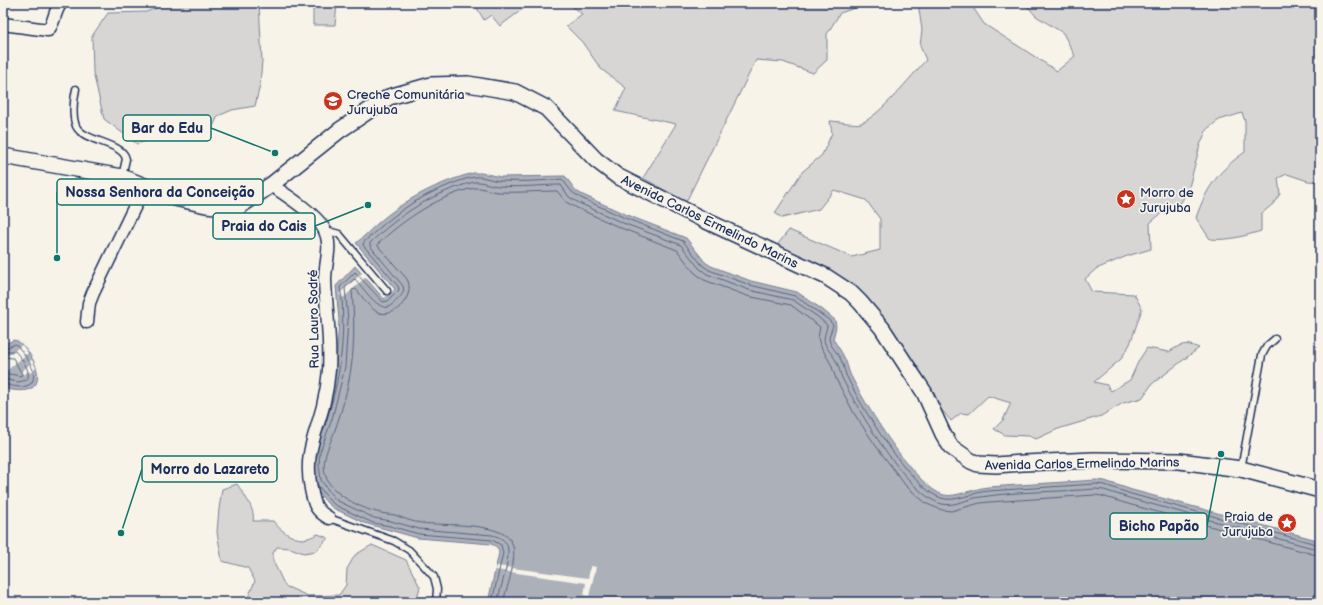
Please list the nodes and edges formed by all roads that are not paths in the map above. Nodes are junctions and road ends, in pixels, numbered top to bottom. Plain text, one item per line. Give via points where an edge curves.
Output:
1 (61, 3) edge
2 (3, 24) edge
3 (76, 89) dead end
4 (3, 156) edge
5 (122, 177) junction
6 (145, 185) junction
7 (271, 185) junction
8 (325, 230) junction
9 (387, 291) dead end
10 (87, 322) dead end
11 (1275, 339) dead end
12 (1240, 469) junction
13 (1320, 490) edge
14 (329, 518) joint
15 (436, 602) edge

1 - 2 street via 48,30
3 - 5 lane via 76,127 123,152 126,159
4 - 5 street, Avenida Carlos Ermelindo Marins
5 - 6 street, Avenida Carlos Ermelindo Marins
6 - 7 street, Avenida Carlos Ermelindo Marins via 175,198 237,208
6 - 10 street via 93,293
7 - 8 street, Rua Lauro Sodré via 311,214
7 - 12 street, Avenida Carlos Ermelindo Marins via 340,130 389,97 431,85 468,84 515,92 546,108 596,160 617,176 702,220 825,276 851,293 882,328 924,392 951,446 971,462 996,465 1094,460 1179,461
8 - 9 lane via 339,234
8 - 14 street, Rua Lauro Sodré via 329,248 325,278 329,339 328,372 324,399 308,458 308,469 316,506
11 - 12 lane via 1262,355
12 - 13 street, Avenida Carlos Ermelindo Marins
14 - 15 lane via 394,541 409,550 434,577 437,589

